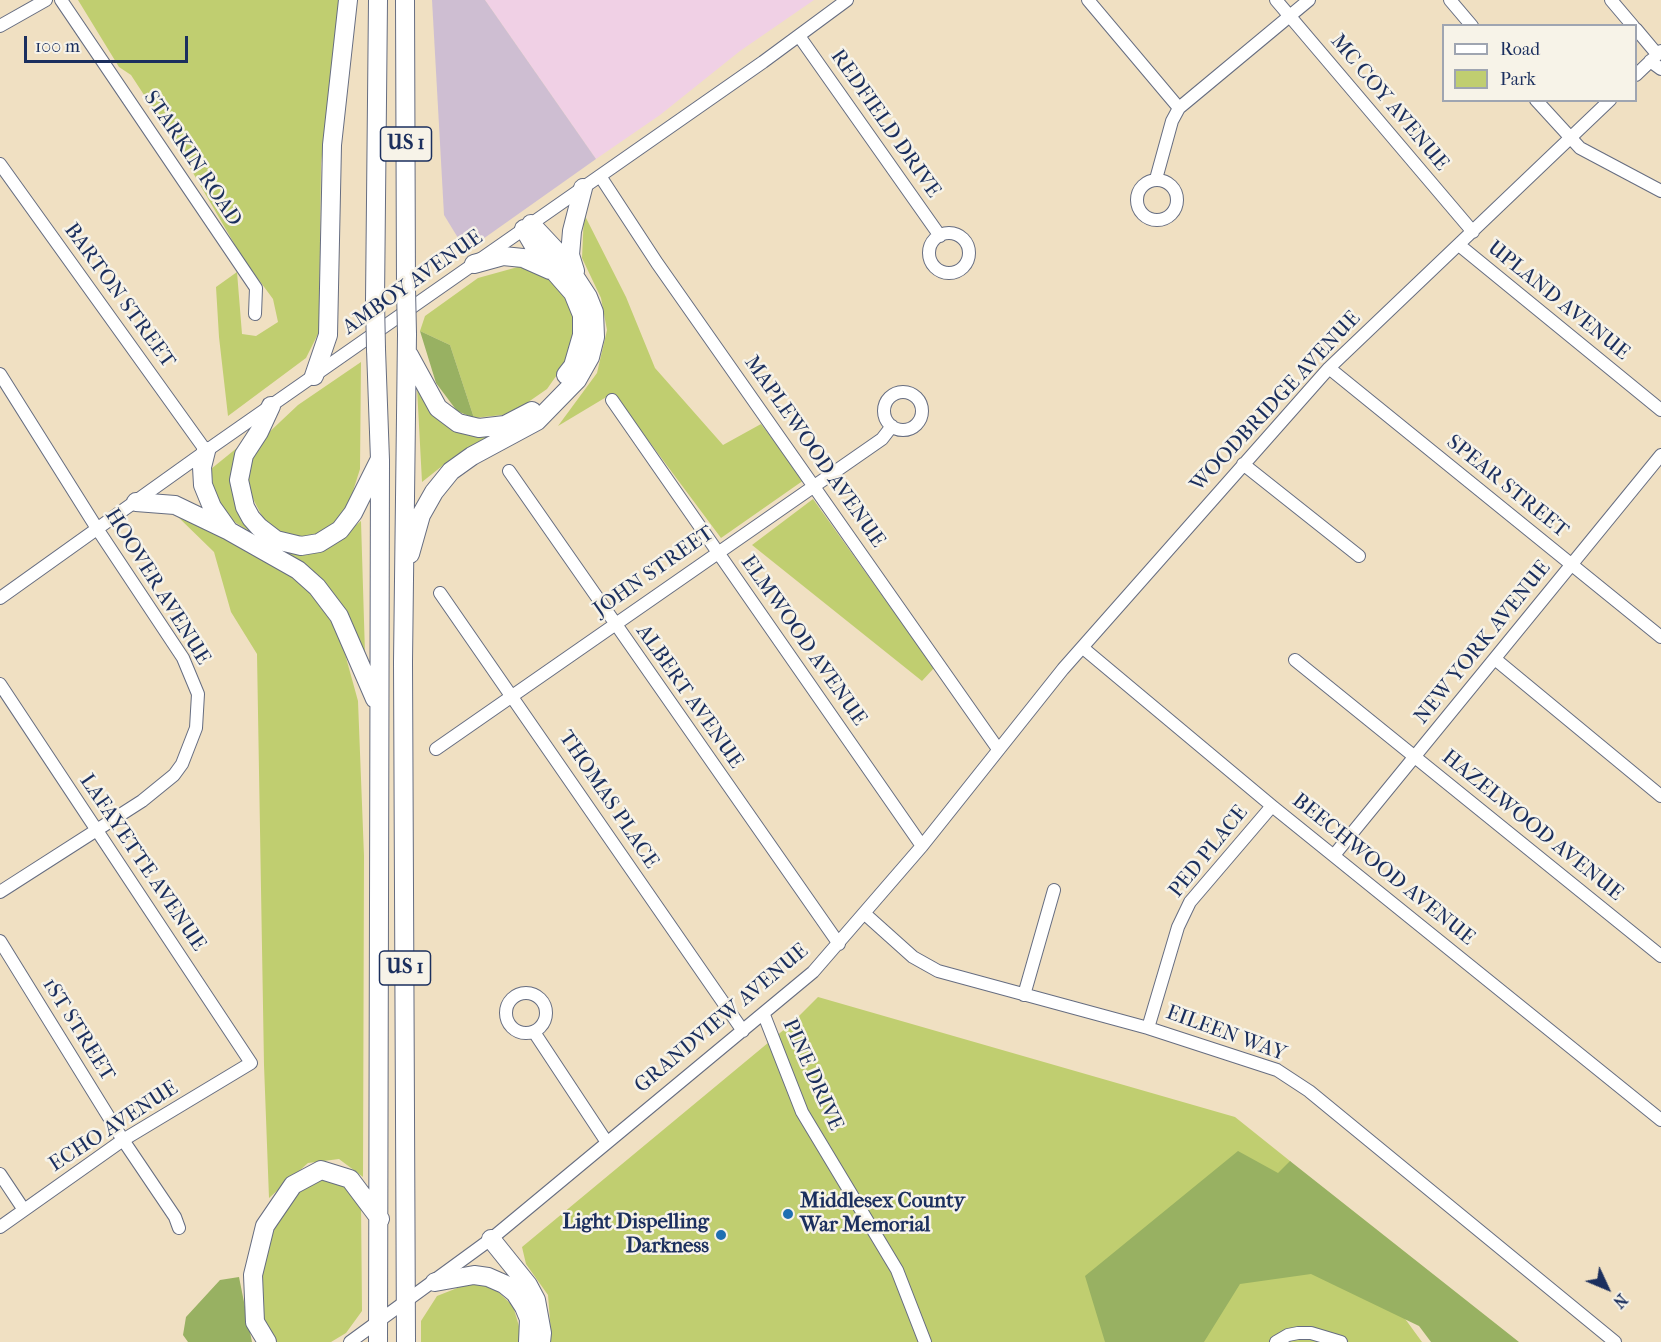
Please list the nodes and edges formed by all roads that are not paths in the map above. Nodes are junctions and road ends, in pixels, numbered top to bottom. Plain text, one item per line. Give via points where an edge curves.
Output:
1 (46, 0) edge
2 (61, 0) edge
3 (348, 0) edge
4 (378, 0) edge
5 (405, 0) edge
6 (847, 0) edge
7 (1088, 0) edge
8 (1276, 0) edge
9 (1309, 0) edge
10 (1450, 0) edge
11 (1611, 0) edge
12 (1290, 16) junction
13 (1470, 24) edge
14 (1630, 24) edge
15 (0, 26) edge
16 (1637, 31) edge
17 (799, 36) junction
18 (1656, 55) edge
19 (1661, 69) edge
20 (1637, 73) edge
21 (1538, 102) edge
22 (1608, 102) edge
23 (1179, 108) junction
24 (1570, 140) junction
25 (0, 164) edge
26 (600, 176) junction
27 (1156, 180) dead end
28 (583, 188) junction
29 (1661, 191) edge
30 (527, 227) junction
31 (1473, 232) junction
32 (940, 236) dead end
33 (1459, 245) junction
34 (474, 264) junction
35 (556, 272) junction
36 (579, 281) junction
37 (255, 314) dead end
38 (407, 341) junction
39 (1329, 368) junction
40 (0, 374) edge
41 (314, 376) junction
42 (612, 400) dead end
43 (271, 406) junction
44 (1661, 410) edge
45 (892, 426) dead end
46 (206, 451) junction
47 (1661, 455) edge
48 (380, 460) junction
49 (1244, 464) junction
50 (509, 471) dead end
51 (813, 485) junction
52 (136, 502) junction
53 (98, 530) junction
54 (229, 531) junction
55 (717, 552) junction
56 (1359, 556) dead end
57 (1572, 565) junction
58 (404, 573) junction
59 (440, 593) dead end
60 (0, 598) edge
61 (614, 624) junction
62 (1661, 637) edge
63 (1083, 648) junction
64 (1495, 659) junction
65 (1295, 660) dead end
66 (1063, 669) joint
67 (0, 684) edge
68 (513, 695) junction
69 (378, 706) junction
70 (436, 748) dead end
71 (998, 749) junction
72 (1416, 757) junction
73 (1661, 796) edge
74 (1272, 806) junction
75 (98, 830) junction
76 (922, 846) junction
77 (1335, 854) junction
78 (1054, 890) dead end
79 (0, 892) edge
80 (865, 914) junction
81 (0, 941) edge
82 (839, 944) junction
83 (1661, 956) edge
84 (1024, 995) junction
85 (764, 1015) junction
86 (1148, 1028) junction
87 (743, 1031) junction
88 (534, 1032) dead end
89 (251, 1063) joint
90 (1661, 1120) edge
91 (123, 1140) junction
92 (606, 1141) junction
93 (0, 1174) edge
94 (24, 1210) junction
95 (380, 1219) junction
96 (0, 1227) edge
97 (179, 1228) dead end
98 (491, 1239) junction
99 (435, 1282) junction
100 (406, 1303) junction
101 (379, 1322) junction
102 (267, 1342) edge
103 (350, 1342) edge
104 (378, 1342) edge
105 (406, 1342) edge
106 (528, 1342) edge
107 (541, 1342) edge
108 (925, 1342) edge
109 (1276, 1342) edge
110 (1341, 1342) edge
111 (1615, 1342) edge

1 - 15 street
2 - 37 street, STARKIN ROAD via 256,288
3 - 41 highway via 332,145 328,335
4 - 48 highway, US 1, bridge via 375,301
5 - 38 highway, US 1, bridge
6 - 17 street, AMBOY AVENUE
7 - 23 street
8 - 12 street, MC COY AVENUE
9 - 12 street
10 - 13 street
11 - 14 street
12 - 23 street
12 - 31 street, MC COY AVENUE
16 - 18 street
17 - 26 street, AMBOY AVENUE
17 - 32 street, REDFIELD DRIVE
18 - 19 street
18 - 20 street
21 - 24 street
22 - 24 street, WOODBRIDGE AVENUE
23 - 27 street
24 - 29 street
24 - 31 street, WOODBRIDGE AVENUE
25 - 46 street, BARTON STREET
26 - 28 street, AMBOY AVENUE
26 - 51 street, MAPLEWOOD AVENUE
28 - 30 street, AMBOY AVENUE
28 - 36 highway via 576,207 570,255
30 - 34 street, AMBOY AVENUE
30 - 35 highway via 538,253
30 - 36 highway via 555,248
31 - 33 street, WOODBRIDGE AVENUE
33 - 39 street, WOODBRIDGE AVENUE
33 - 44 street, UPLAND AVENUE
34 - 35 highway via 503,256 523,258
34 - 41 street, AMBOY AVENUE
35 - 38 highway via 573,293 582,315 582,335 573,366 532,412 505,425 479,428 458,423 438,408 424,386
36 - 58 highway via 594,312 595,337 590,357 577,380 537,421 451,471 421,515
38 - 58 highway, US 1
39 - 49 street, WOODBRIDGE AVENUE
39 - 57 street, SPEAR STREET
40 - 53 street, HOOVER AVENUE
41 - 43 street, AMBOY AVENUE
42 - 55 street, ELMWOOD AVENUE
43 - 46 street, AMBOY AVENUE
43 - 48 highway via 244,455 239,480 251,518 276,540 302,546 335,534 353,513
45 - 51 street, JOHN STREET via 882,439
46 - 52 street, AMBOY AVENUE
46 - 54 highway via 203,485
47 - 57 street, NEW YORK AVENUE
48 - 69 highway, US 1
49 - 56 street
49 - 63 street, WOODBRIDGE AVENUE
50 - 61 street, ALBERT AVENUE
51 - 55 street, JOHN STREET
51 - 71 street, MAPLEWOOD AVENUE
52 - 53 street, AMBOY AVENUE
52 - 54 highway via 175,505
53 - 60 street, AMBOY AVENUE
53 - 75 street, HOOVER AVENUE via 183,658 198,694 196,728 174,775
54 - 69 highway via 298,570 317,587 350,637
55 - 61 street, JOHN STREET
55 - 76 street, ELMWOOD AVENUE
57 - 62 street, SPEAR STREET
57 - 64 street, NEW YORK AVENUE
58 - 100 highway, US 1
59 - 68 street, THOMAS PLACE
61 - 68 street, JOHN STREET
61 - 82 street, ALBERT AVENUE
63 - 66 street, WOODBRIDGE AVENUE
63 - 74 street, BEECHWOOD AVENUE
64 - 72 street, NEW YORK AVENUE
64 - 73 street
65 - 72 street, HAZELWOOD AVENUE
66 - 71 street, GRANDVIEW AVENUE
67 - 75 street, LAFAYETTE AVENUE
68 - 70 street, JOHN STREET
68 - 87 street, THOMAS PLACE
69 - 95 highway, US 1
71 - 76 street, GRANDVIEW AVENUE
72 - 77 street, NEW YORK AVENUE
72 - 83 street, HAZELWOOD AVENUE
74 - 77 street, BEECHWOOD AVENUE
74 - 86 street, PED PLACE via 1190,902 1178,927
75 - 79 street, HOOVER AVENUE
75 - 89 street, LAFAYETTE AVENUE
76 - 80 street, GRANDVIEW AVENUE
77 - 90 street, BEECHWOOD AVENUE
78 - 84 street
80 - 82 street, GRANDVIEW AVENUE
80 - 84 street, EILEEN WAY via 914,957 938,971
81 - 91 street, 1ST STREET
82 - 85 street, GRANDVIEW AVENUE
84 - 86 street, EILEEN WAY
85 - 87 street, GRANDVIEW AVENUE
85 - 108 street, PINE DRIVE via 802,1112 897,1270
86 - 111 street, EILEEN WAY via 1277,1070 1309,1091
87 - 92 street, GRANDVIEW AVENUE
88 - 92 street
89 - 91 street, ECHO AVENUE
91 - 94 street, ECHO AVENUE
91 - 97 street, 1ST STREET via 175,1216
92 - 98 street, GRANDVIEW AVENUE
93 - 94 street
94 - 96 street, ECHO AVENUE
95 - 101 highway, US 1
95 - 102 highway via 350,1179 321,1170 293,1185 265,1226 253,1275 255,1322
98 - 99 street, GRANDVIEW AVENUE
98 - 107 highway via 536,1300
99 - 100 street, GRANDVIEW AVENUE
99 - 106 highway via 474,1275 488,1276 504,1284 515,1293 529,1319
100 - 101 street, GRANDVIEW AVENUE
100 - 105 highway, US 1
101 - 103 street, GRANDVIEW AVENUE
101 - 104 highway, US 1
109 - 110 street via 1298,1333

